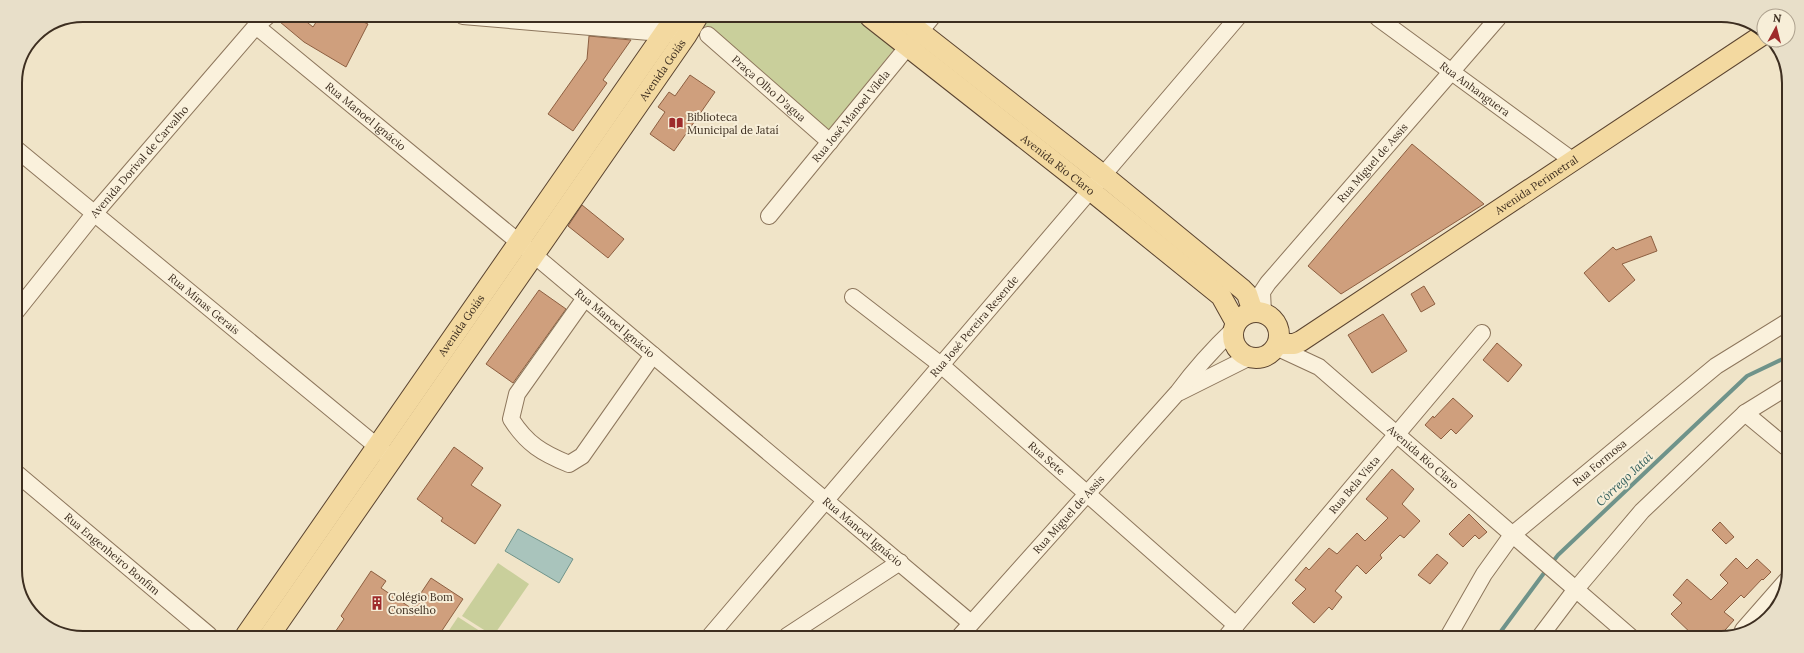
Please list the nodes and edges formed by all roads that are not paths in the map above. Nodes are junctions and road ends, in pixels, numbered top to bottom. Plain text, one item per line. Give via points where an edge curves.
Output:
1 (261, 22) edge
2 (597, 22) edge
3 (661, 22) edge
4 (876, 22) edge
5 (1235, 22) edge
6 (1383, 22) edge
7 (1495, 22) edge
8 (926, 24) edge
9 (256, 26) junction
10 (686, 26) edge
11 (1756, 39) edge
12 (908, 47) junction
13 (1451, 72) junction
14 (830, 142) junction
15 (22, 154) edge
16 (1572, 160) junction
17 (1097, 183) junction
18 (94, 214) junction
19 (769, 216) dead end
20 (1161, 235) junction
21 (526, 249) junction
22 (853, 297) dead end
23 (585, 298) junction
24 (22, 305) edge
25 (1258, 312) junction
26 (1782, 325) edge
27 (1235, 326) junction
28 (1482, 333) dead end
29 (1278, 341) junction
30 (653, 355) junction
31 (1250, 357) junction
32 (941, 365) junction
33 (1782, 390) edge
34 (1178, 392) junction
35 (1745, 413) junction
36 (1396, 434) junction
37 (1782, 444) edge
38 (377, 447) junction
39 (393, 459) junction
40 (22, 478) edge
41 (1088, 493) junction
42 (826, 500) junction
43 (1512, 535) junction
44 (900, 562) junction
45 (1576, 589) junction
46 (1779, 589) edge
47 (972, 622) junction
48 (1747, 625) edge
49 (204, 631) edge
50 (249, 631) edge
51 (273, 631) edge
52 (714, 631) edge
53 (795, 631) edge
54 (964, 631) edge
55 (1231, 631) edge
56 (1451, 631) edge
57 (1544, 631) edge
58 (1624, 631) edge

1 - 9 street, Avenida Dorival de Carvalho
2 - 10 street
3 - 10 street
4 - 12 main road, Avenida Rio Claro
5 - 17 street, Rua José Pereira Resende
6 - 13 street, Rua Anhanguera
7 - 13 street, Rua Miguel de Assis
8 - 12 street, Rua José Manoel Vilela
8 - 17 main road, Avenida Rio Claro
9 - 18 street, Avenida Dorival de Carvalho
9 - 21 street, Rua Manoel Ignácio
10 - 14 street, Praça Olho D'agua
10 - 21 main road, Avenida Goiás
11 - 16 main road, Avenida Perimetral
12 - 14 street, Rua José Manoel Vilela
12 - 17 main road, Avenida Rio Claro
13 - 16 street, Rua Anhanguera
13 - 25 street, Rua Miguel de Assis via 1268,283 1262,292
14 - 19 street, Rua José Manoel Vilela
15 - 18 street, Rua Minas Gerais
16 - 29 main road, Avenida Perimetral via 1309,335 1294,344
17 - 20 main road, Avenida Rio Claro
17 - 32 street, Rua José Pereira Resende
18 - 24 street, Avenida Dorival de Carvalho
18 - 38 street, Rua Minas Gerais
20 - 25 main road, Avenida Rio Claro via 1242,289
20 - 27 main road, Avenida Rio Claro via 1221,296
21 - 23 street, Rua Manoel Ignácio
21 - 38 main road, Avenida Goiás
21 - 39 main road, Avenida Goiás
22 - 32 street, Rua Sete
23 - 30 street, Rua Manoel Ignácio
23 - 30 street via 517,394 511,419 522,436 550,456 569,464 582,456
25 - 27 main road via 1245,315
25 - 29 main road via 1274,320
26 - 43 street, Rua Formosa via 1716,366
27 - 31 main road via 1234,343 1238,350
27 - 34 street, Rua Miguel de Assis via 1206,355
28 - 36 street, Rua Bela Vista
29 - 31 main road via 1269,354 1263,357
29 - 36 street, Avenida Rio Claro via 1319,367
30 - 42 street, Rua Manoel Ignácio
31 - 34 street, Rua Miguel de Assis
32 - 41 street, Rua Sete
32 - 42 street, Rua José Pereira Resende
33 - 35 street
34 - 41 street, Rua Miguel de Assis
35 - 37 street
35 - 45 street via 1642,511
36 - 43 street, Avenida Rio Claro
36 - 55 street, Rua Bela Vista
38 - 39 street, Rua Minas Gerais
38 - 50 main road, Avenida Goiás
39 - 51 main road, Avenida Goiás
40 - 49 street, Rua Engenheiro Bonfim
41 - 47 street, Rua Miguel de Assis
41 - 55 street, Rua Sete
42 - 44 street, Rua Manoel Ignácio
42 - 52 street, Rua José Pereira Resende
43 - 45 street, Avenida Rio Claro
43 - 56 street, Rua Formosa via 1484,574
44 - 47 street, Rua Manoel Ignácio
44 - 53 street
45 - 57 street
45 - 58 street, Avenida Rio Claro
46 - 48 street
47 - 54 street, Rua Miguel de Assis

